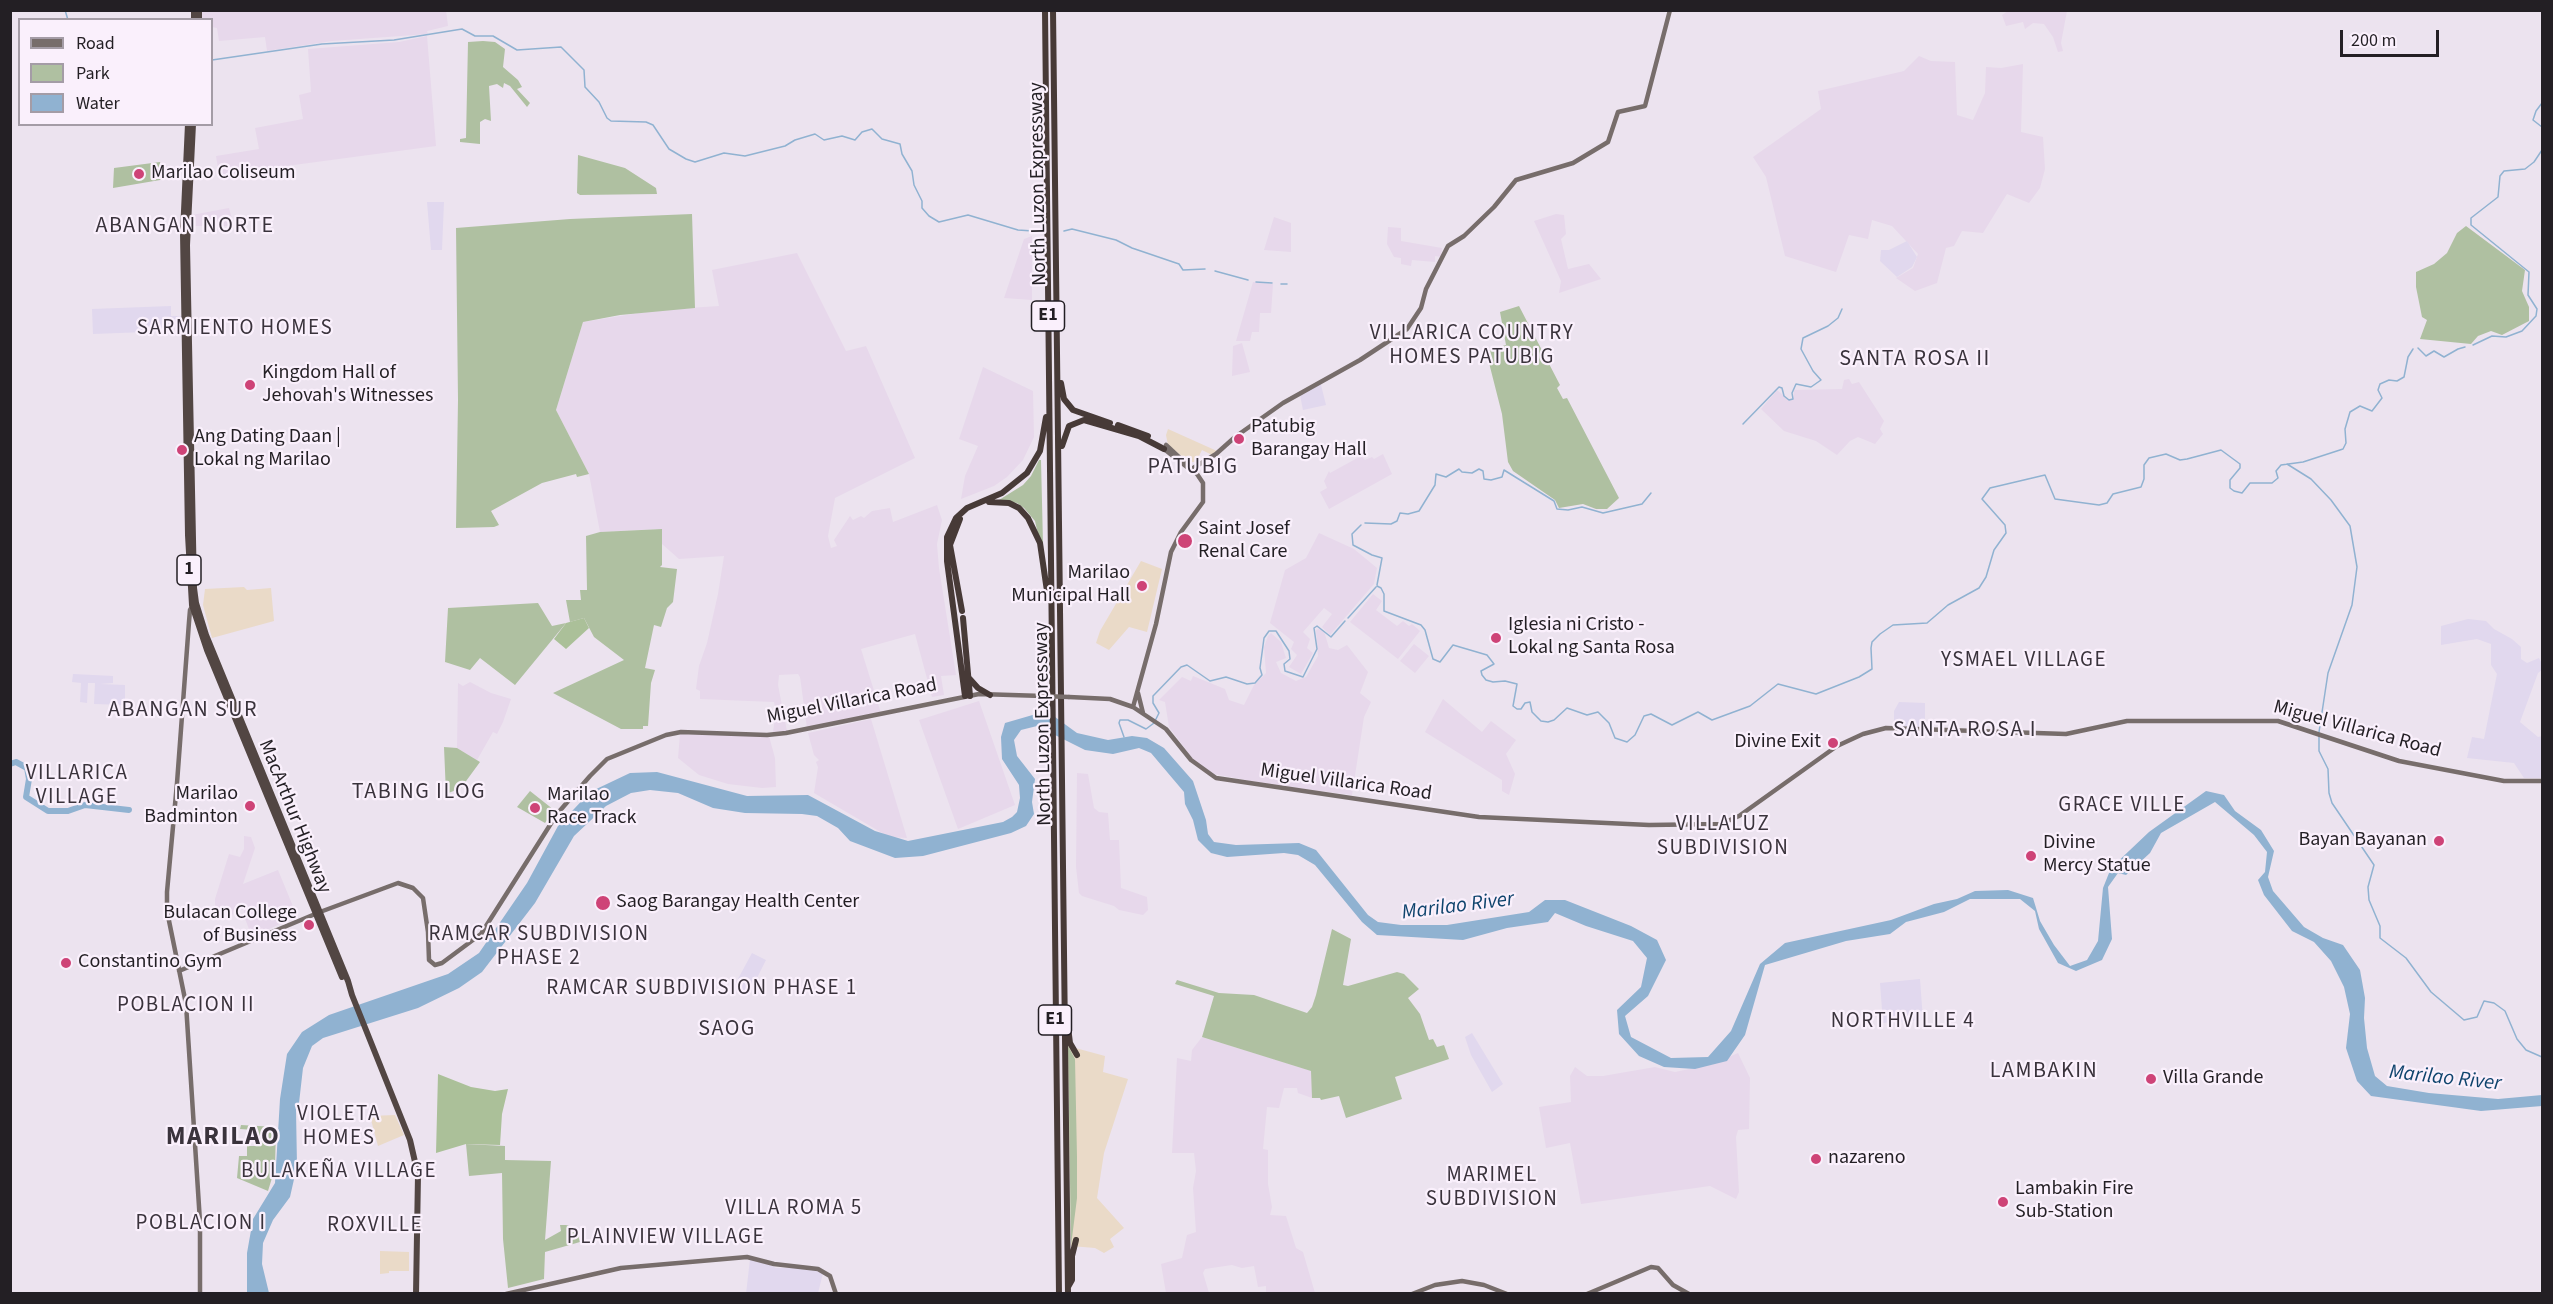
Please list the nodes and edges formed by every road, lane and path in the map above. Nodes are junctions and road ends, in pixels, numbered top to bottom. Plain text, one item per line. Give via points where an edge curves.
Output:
1 (1045, 10) edge
2 (1053, 10) edge
3 (1670, 10) edge
4 (188, 126) edge
5 (193, 126) edge
6 (1057, 365) junction
7 (1048, 396) junction
8 (1110, 423) dead end
9 (1118, 425) dead end
10 (1165, 447) junction
11 (1059, 468) junction
12 (1191, 469) junction
13 (194, 604) junction
14 (1050, 621) junction
15 (968, 676) junction
16 (1138, 690) junction
17 (990, 694) junction
18 (968, 696) junction
19 (1116, 700) junction
20 (1133, 707) junction
21 (1143, 713) junction
22 (2542, 781) edge
23 (318, 913) junction
24 (180, 971) junction
25 (1064, 1023) junction
26 (1077, 1055) dead end
27 (1076, 1240) dead end
28 (1067, 1290) edge
29 (200, 1293) edge
30 (416, 1293) edge
31 (506, 1293) edge
32 (836, 1293) edge
33 (1059, 1293) edge
34 (1412, 1293) edge
35 (1507, 1293) edge
36 (1587, 1293) edge
37 (1689, 1293) edge

1 - 7 highway, North Luzon Expressway / E1
2 - 6 highway, North Luzon Expressway / E1
3 - 12 main road via 1645,106 1618,112 1605,145 1573,163 1519,178 1470,230 1451,242 1426,289 1417,317 1407,329 1283,402
4 - 13 highway, MacArthur Highway / 1 via 183,240 188,535
5 - 13 highway, MacArthur Highway / 1 via 187,247
6 - 8 highway via 1063,396 1070,407
6 - 11 highway, North Luzon Expressway / E1
7 - 14 highway, North Luzon Expressway / E1
7 - 18 highway via 1042,446 1031,468 1008,490 962,512 946,537
9 - 10 highway via 1141,432
10 - 11 highway via 1080,420 1066,431
10 - 12 main road
11 - 25 highway, North Luzon Expressway / E1
12 - 16 main road via 1203,483 1203,502 1171,552
13 - 23 highway, MacArthur Highway / 1
13 - 24 main road via 188,632 167,892 167,911
14 - 15 highway via 1044,564 1035,530 1023,511 1001,502 972,508 961,518 950,545
14 - 33 highway, North Luzon Expressway / E1
15 - 17 highway
15 - 18 highway
16 - 19 main road via 1130,700
16 - 20 main road
16 - 21 main road
17 - 18 main road, Miguel Villarica Road
17 - 19 main road, Miguel Villarica Road, bridge
18 - 23 main road, Miguel Villarica Road via 798,732 681,732 607,759 557,814 481,934 442,963 435,965 429,960 423,898 409,886 391,884
19 - 20 main road, Miguel Villarica Road
20 - 21 main road, Miguel Villarica Road
21 - 22 main road, Miguel Villarica Road via 1160,725 1191,760 1216,778 1479,817 1649,825 1705,826 1728,822 1837,746 1886,728 2066,734 2127,721 2278,721 2399,761 2504,781
23 - 24 main road
23 - 30 highway, MacArthur Highway / 1 via 415,1157
24 - 29 main road via 193,1102
25 - 26 highway
25 - 28 highway, North Luzon Expressway / E1
27 - 28 highway via 1072,1280
31 - 32 main road via 632,1266 747,1257 818,1269 830,1276
34 - 35 main road via 1460,1281
36 - 37 main road via 1651,1267 1658,1268 1673,1286

